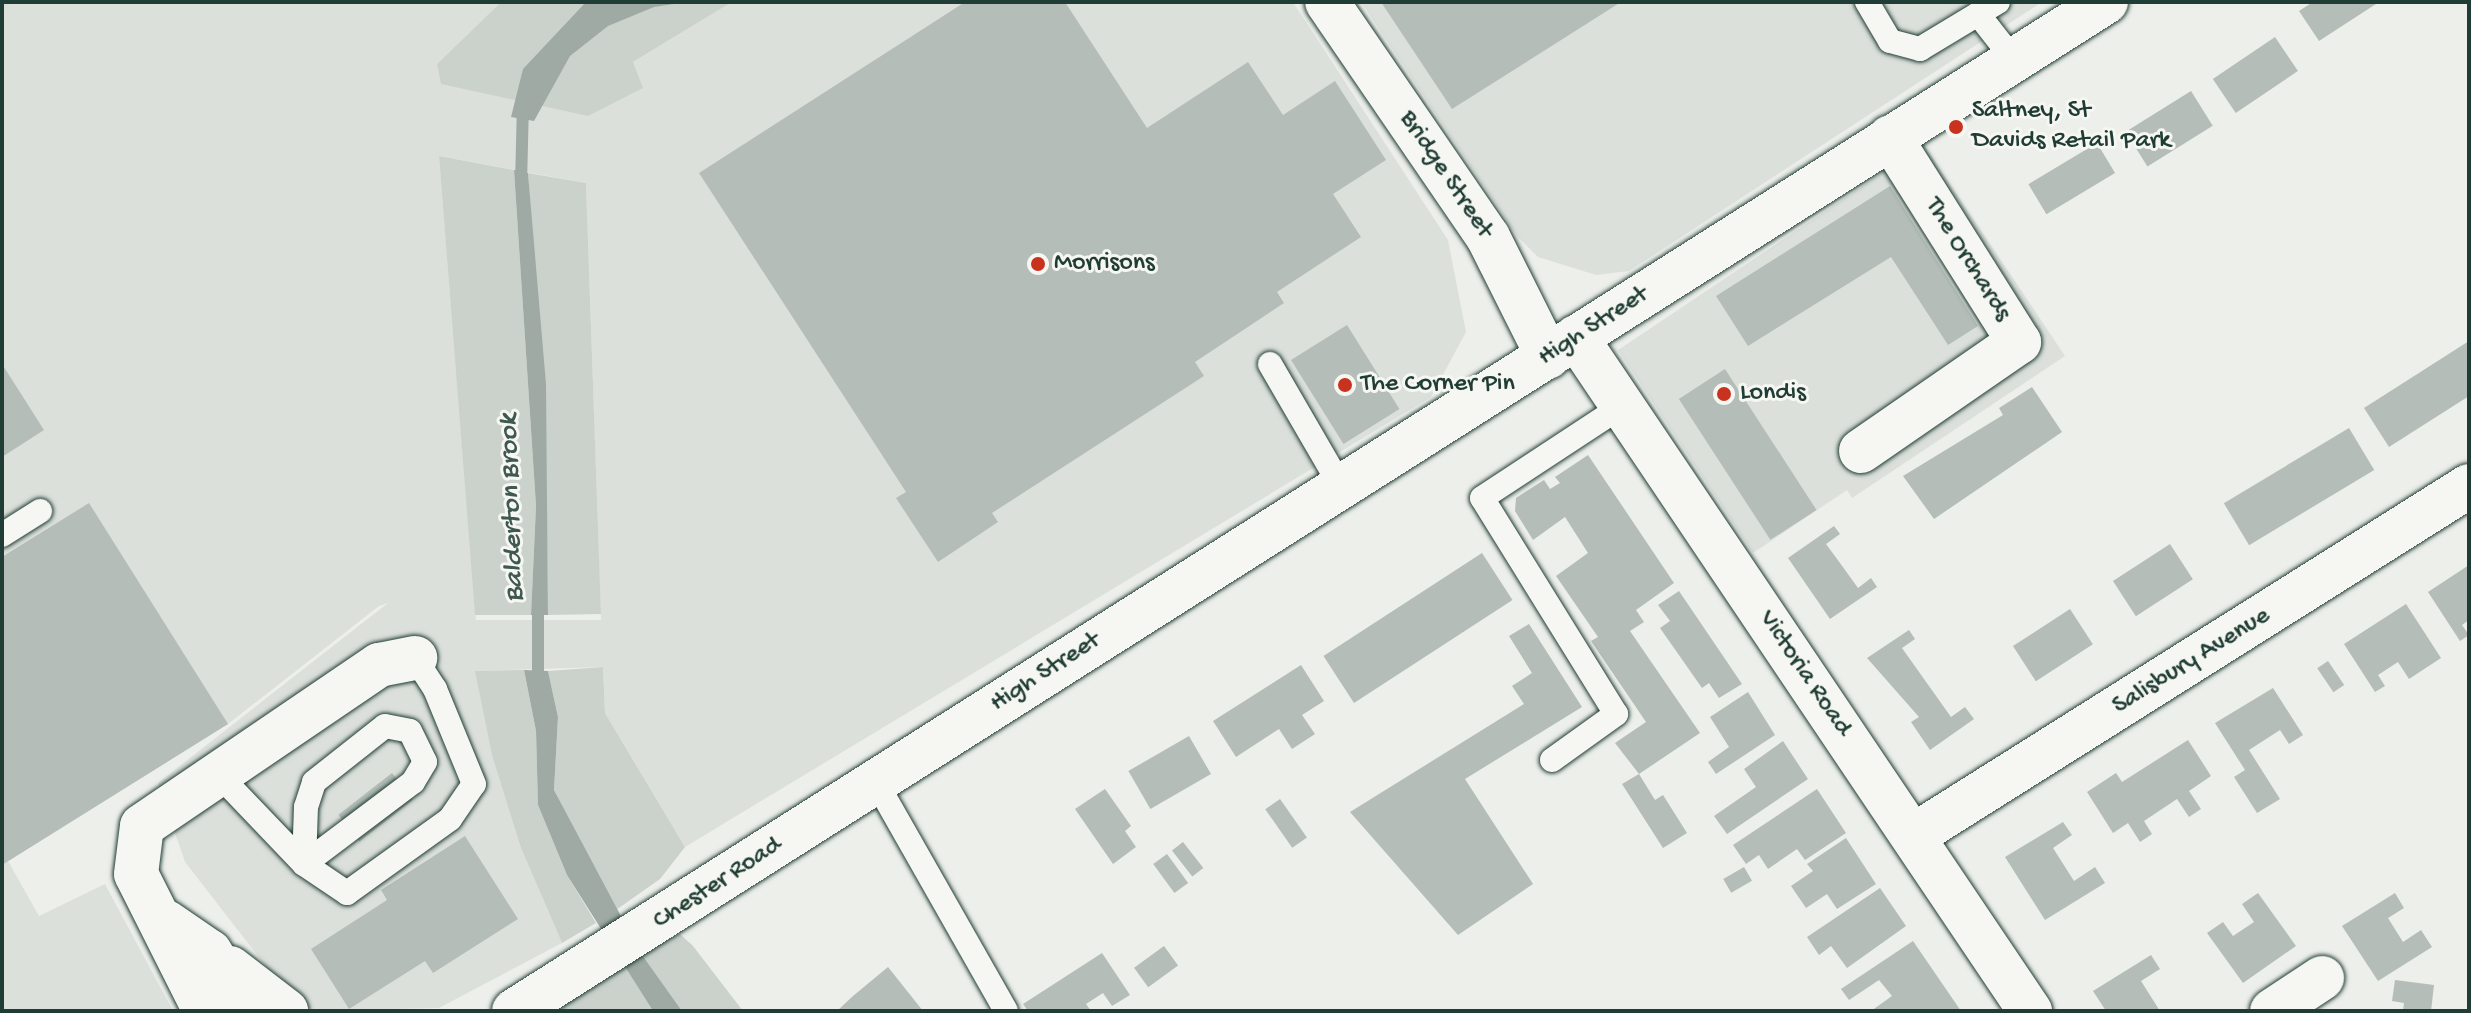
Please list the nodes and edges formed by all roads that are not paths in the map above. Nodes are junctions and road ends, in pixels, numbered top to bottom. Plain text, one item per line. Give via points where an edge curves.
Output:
1 (1327, 2) edge
2 (1867, 2) edge
3 (2106, 2) edge
4 (1988, 8) edge
5 (2013, 59) junction
6 (1890, 137) junction
7 (1562, 347) junction
8 (1270, 364) dead end
9 (1622, 406) junction
10 (1861, 451) dead end
11 (2469, 486) edge
12 (1342, 488) junction
13 (40, 511) dead end
14 (2, 535) edge
15 (415, 658) joint
16 (919, 754) joint
17 (1552, 760) dead end
18 (218, 774) junction
19 (876, 782) junction
20 (1913, 836) junction
21 (304, 864) junction
22 (158, 916) junction
23 (210, 952) junction
24 (2322, 978) dead end
25 (205, 1011) edge
26 (247, 1011) edge
27 (286, 1011) edge
28 (514, 1011) edge
29 (1006, 1011) edge
30 (2030, 1011) edge
31 (2272, 1011) edge

1 - 7 street, Bridge Street
2 - 4 lane via 1890,41 1920,49
3 - 5 street, High Street
4 - 5 lane
5 - 6 street, High Street
6 - 7 street, High Street
6 - 10 street, The Orchards via 2019,342
7 - 9 street, Victoria Road
7 - 12 street, High Street
8 - 12 lane
9 - 17 lane via 1482,498 1616,714
9 - 20 street, Victoria Road
11 - 20 street, Salisbury Avenue
12 - 16 street, High Street
13 - 14 lane
15 - 18 street via 379,665
15 - 21 lane via 435,689 474,784 450,819 347,893
16 - 19 street, Chester Road
18 - 21 lane
18 - 22 street via 142,826 136,874
19 - 28 street, Chester Road
19 - 29 lane
20 - 30 street, Victoria Road
21 - 21 lane via 306,807 314,782 385,726 410,731 425,762 413,782
22 - 23 street
22 - 25 street
23 - 26 street
23 - 27 street
24 - 31 street

